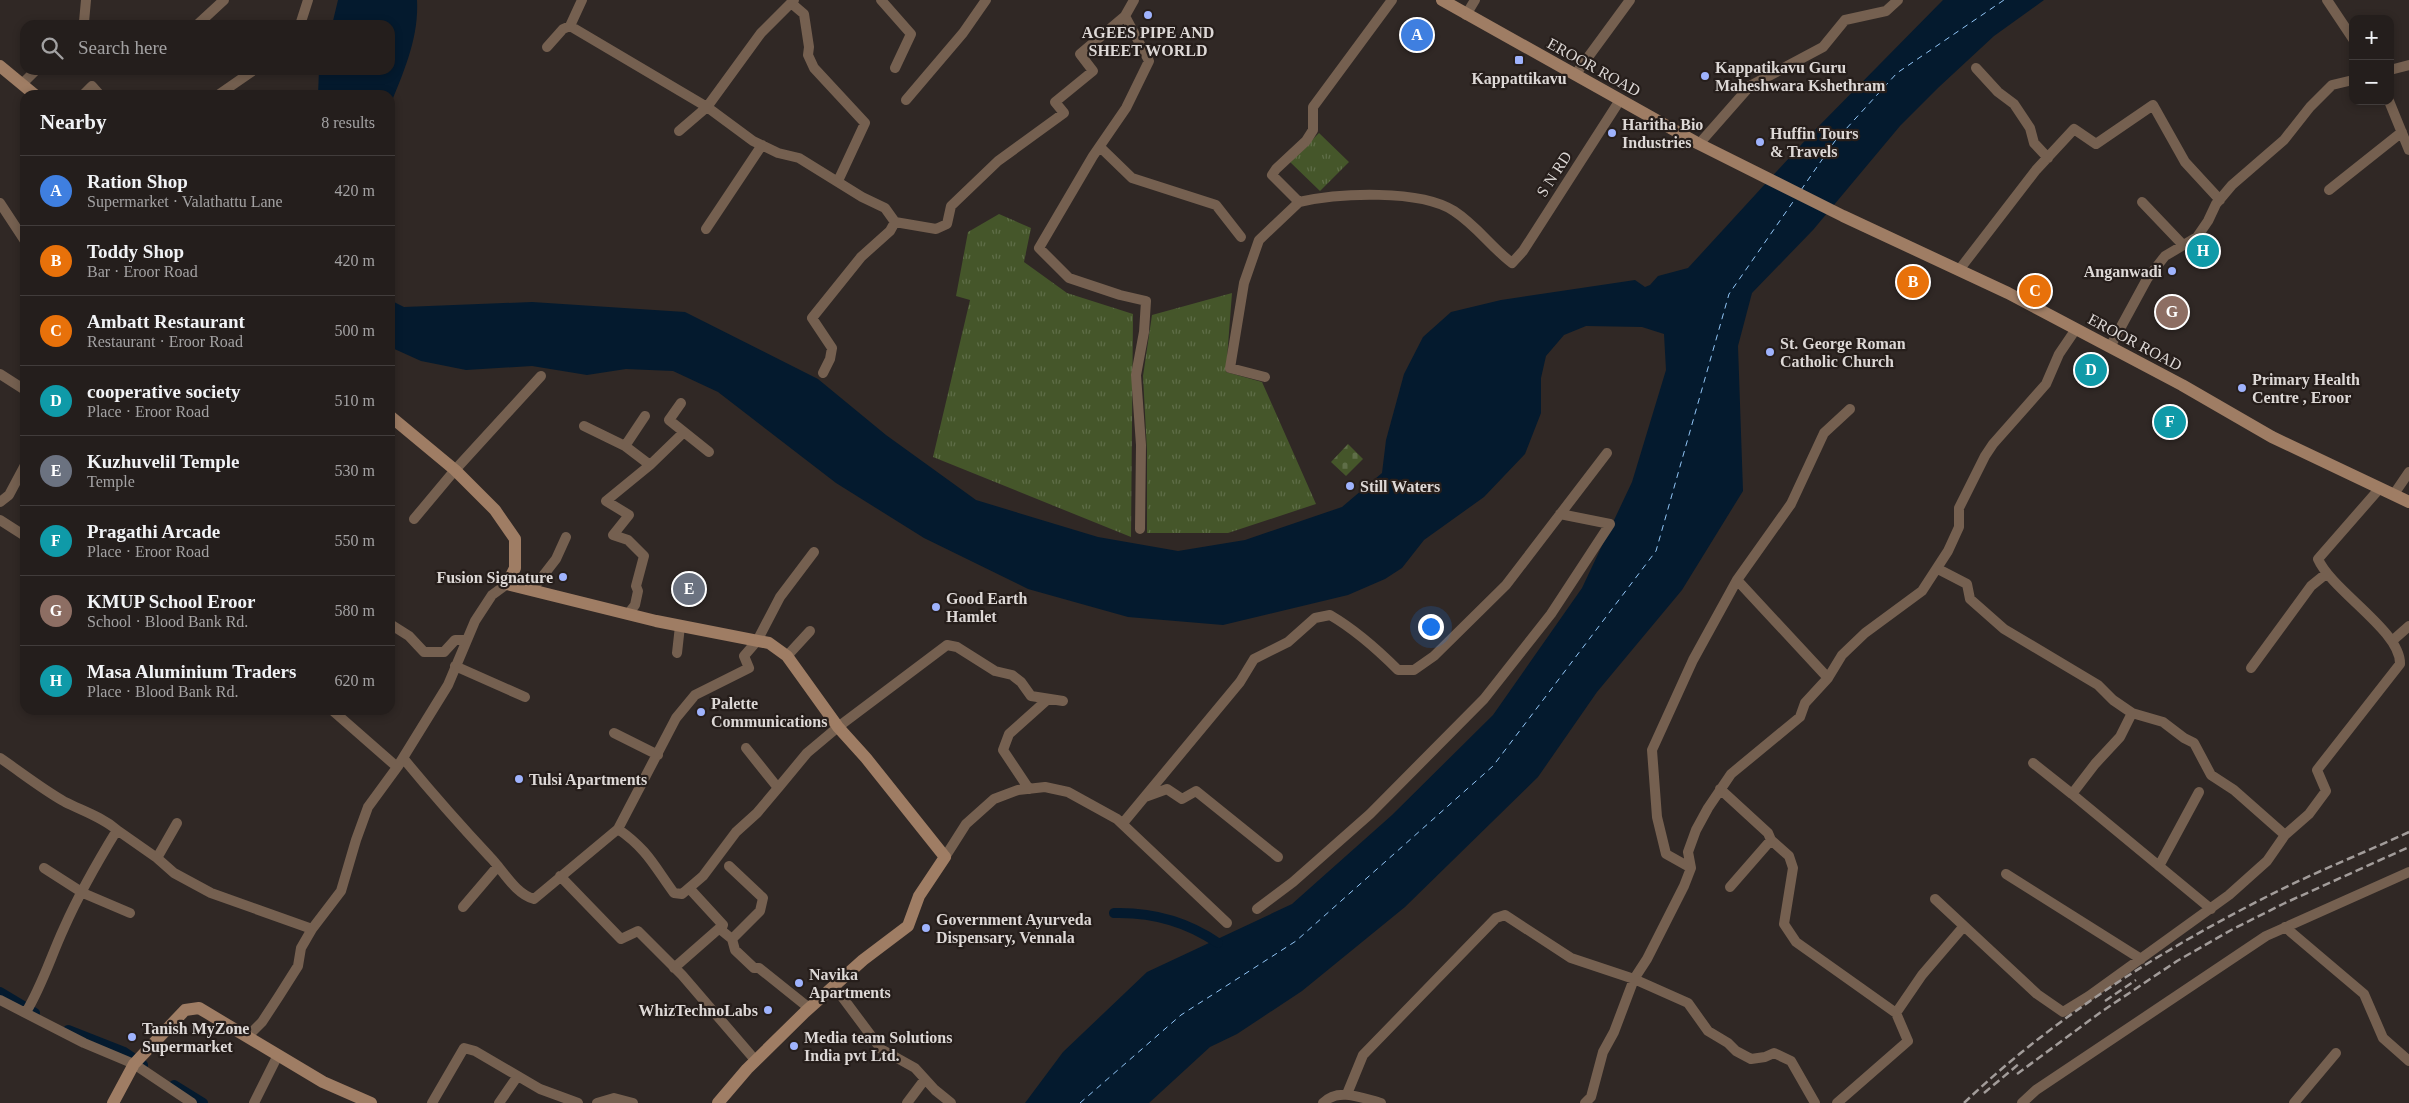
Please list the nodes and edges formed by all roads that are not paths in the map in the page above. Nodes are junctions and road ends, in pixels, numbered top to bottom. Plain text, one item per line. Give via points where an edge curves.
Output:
1 (86, 0) edge
2 (224, 0) edge
3 (308, 0) edge
4 (582, 0) edge
5 (881, 0) edge
6 (986, 0) edge
7 (1134, 0) edge
8 (1392, 0) edge
9 (1442, 0) edge
10 (1476, 0) edge
11 (1630, 0) edge
12 (1898, 0) edge
13 (2328, 0) edge
14 (793, 2) edge
15 (1466, 15) junction
16 (1125, 16) junction
17 (86, 20) edge
18 (202, 20) edge
19 (302, 20) edge
20 (570, 26) junction
21 (2349, 33) edge
22 (547, 47) dead end
23 (2409, 65) edge
24 (1, 68) edge
25 (895, 68) dead end
26 (1976, 68) dead end
27 (2394, 69) edge
28 (31, 75) edge
29 (247, 75) edge
30 (1575, 75) junction
31 (2349, 81) edge
32 (22, 84) junction
33 (29, 90) edge
34 (225, 90) edge
35 (906, 100) dead end
36 (1620, 100) junction
37 (2391, 105) edge
38 (707, 107) junction
39 (679, 131) dead end
40 (2402, 132) junction
41 (1699, 144) junction
42 (762, 145) junction
43 (1100, 146) junction
44 (2409, 150) edge
45 (2048, 158) junction
46 (838, 180) junction
47 (2329, 190) dead end
48 (2220, 200) junction
49 (1299, 202) junction
50 (2142, 202) dead end
51 (0, 203) edge
52 (895, 222) junction
53 (706, 229) dead end
54 (20, 233) edge
55 (1241, 238) dead end
56 (2183, 245) junction
57 (1959, 270) junction
58 (2076, 329) junction
59 (2110, 347) junction
60 (0, 374) edge
61 (823, 374) dead end
62 (542, 376) dead end
63 (1265, 377) dead end
64 (20, 387) edge
65 (681, 403) dead end
66 (1850, 409) dead end
67 (645, 416) dead end
68 (395, 423) edge
69 (584, 426) dead end
70 (684, 432) junction
71 (625, 446) junction
72 (710, 452) dead end
73 (1606, 453) dead end
74 (650, 465) junction
75 (455, 470) junction
76 (2409, 472) edge
77 (20, 474) edge
78 (2380, 488) junction
79 (2394, 494) junction
80 (0, 502) edge
81 (2409, 502) edge
82 (1560, 514) junction
83 (414, 519) dead end
84 (0, 520) edge
85 (1140, 530) dead end
86 (20, 533) edge
87 (566, 537) dead end
88 (814, 552) dead end
89 (1938, 569) junction
90 (2327, 573) junction
91 (1737, 580) junction
92 (507, 584) junction
93 (532, 590) junction
94 (628, 614) junction
95 (680, 626) junction
96 (2409, 626) edge
97 (395, 627) edge
98 (810, 631) dead end
99 (466, 640) junction
100 (756, 641) junction
101 (2392, 641) junction
102 (677, 653) dead end
103 (787, 656) junction
104 (455, 666) junction
105 (2251, 668) dead end
106 (1828, 678) junction
107 (525, 697) dead end
108 (1046, 700) junction
109 (1063, 701) dead end
110 (2132, 714) junction
111 (338, 715) edge
112 (838, 727) junction
113 (614, 733) dead end
114 (746, 748) dead end
115 (658, 755) junction
116 (0, 758) edge
117 (400, 763) junction
118 (2033, 763) dead end
119 (778, 788) junction
120 (1029, 789) junction
121 (1720, 789) junction
122 (2199, 792) dead end
123 (2072, 794) junction
124 (1145, 797) junction
125 (177, 823) dead end
126 (1123, 823) junction
127 (618, 829) junction
128 (117, 830) junction
129 (2285, 835) junction
130 (1771, 840) junction
131 (945, 857) junction
132 (1278, 857) dead end
133 (157, 858) junction
134 (498, 866) junction
135 (729, 866) dead end
136 (2159, 866) junction
137 (44, 868) dead end
138 (1691, 868) junction
139 (2409, 872) edge
140 (2006, 874) dead end
141 (560, 876) junction
142 (1730, 887) dead end
143 (689, 888) junction
144 (83, 893) junction
145 (1935, 899) dead end
146 (463, 907) dead end
147 (1257, 909) dead end
148 (2211, 909) junction
149 (130, 913) dead end
150 (1227, 923) dead end
151 (723, 925) junction
152 (1964, 926) junction
153 (2285, 927) junction
154 (312, 929) junction
155 (732, 939) junction
156 (2141, 959) junction
157 (674, 968) junction
158 (1634, 979) junction
159 (834, 986) junction
160 (0, 1000) edge
161 (810, 1008) junction
162 (26, 1012) junction
163 (1896, 1013) junction
164 (247, 1037) junction
165 (2336, 1053) dead end
166 (278, 1055) junction
167 (756, 1060) junction
168 (2409, 1061) edge
169 (134, 1064) junction
170 (517, 1077) junction
171 (925, 1079) junction
172 (1347, 1094) junction
173 (1591, 1101) edge
174 (113, 1103) edge
175 (192, 1103) edge
176 (254, 1103) edge
177 (370, 1103) edge
178 (432, 1103) edge
179 (499, 1103) edge
180 (578, 1103) edge
181 (597, 1103) edge
182 (633, 1103) edge
183 (718, 1103) edge
184 (907, 1103) edge
185 (951, 1103) edge
186 (1323, 1103) edge
187 (1381, 1103) edge
188 (1815, 1103) edge
189 (1837, 1103) edge
190 (2022, 1103) edge
191 (2294, 1103) edge

1 - 17 street
2 - 18 street
3 - 19 street
4 - 20 street
5 - 25 street via 911,34
6 - 35 street via 963,33
7 - 16 street
8 - 49 street via 1313,107 1313,130 1272,175
9 - 15 street, EROOR ROAD
10 - 15 street
11 - 30 street
12 - 41 street via 1886,11 1845,20 1823,47 1750,86
13 - 21 street
14 - 38 street via 762,33
14 - 46 street via 804,14 808,55 814,68 864,124
15 - 30 street, EROOR ROAD
16 - 43 street via 1149,61 1126,108
16 - 52 street via 1080,54 1093,70 1055,102 1064,113 998,161 951,206 947,224 936,228
20 - 22 street via 563,29
20 - 38 street
23 - 27 street
24 - 32 street
26 - 45 street via 2014,104 2030,128 2034,144
28 - 32 street
29 - 34 street
30 - 36 street, EROOR ROAD
31 - 48 street via 2332,85 2310,106 2284,140 2232,185
32 - 33 street
36 - 41 street, EROOR ROAD
36 - 49 street, S N RD via 1523,251 1512,263 1499,254 1480,230 1453,210 1430,202 1404,196 1352,195
37 - 40 street
38 - 39 street
38 - 42 street
40 - 44 street
40 - 47 street
41 - 57 street, EROOR ROAD
42 - 46 street via 799,158
42 - 53 street
43 - 55 street via 1132,178 1216,205
43 - 85 street via 1039,248 1069,278 1146,301 1136,375 1141,445
45 - 48 street via 2074,129 2096,144 2153,105 2185,162
45 - 57 street
46 - 52 street via 885,208
48 - 56 street via 2197,237
49 - 63 street via 1259,240 1244,282 1236,321 1230,368
50 - 56 street
51 - 54 street
52 - 61 street via 890,232 861,257 812,318 832,348
56 - 59 street via 2165,256 2147,279
57 - 58 street, EROOR ROAD
58 - 59 street, EROOR ROAD
58 - 89 street via 2059,354 2046,384 1985,456 1959,508 1959,526
59 - 78 street, EROOR ROAD via 2272,436
60 - 64 street
62 - 75 street
65 - 70 street via 669,420
66 - 91 street via 1824,433 1791,504
67 - 71 street
68 - 75 street
69 - 71 street
70 - 72 street
70 - 74 street
71 - 74 street
73 - 82 street
74 - 94 street via 606,502 630,515 613,535 628,540 644,556 635,605
75 - 83 street
75 - 92 street via 495,510 515,539 515,568
76 - 79 street
77 - 80 street via 9,495
78 - 79 street, EROOR ROAD
78 - 90 street via 2318,559
79 - 81 street, EROOR ROAD
82 - 124 street via 1506,585 1434,656 1414,670 1398,670 1385,656 1330,615 1315,618 1288,642 1254,659 1240,682
82 - 147 street via 1610,524 1517,659 1484,699 1370,814
84 - 86 street
87 - 93 street via 556,559
88 - 100 street via 780,597
89 - 106 street via 1922,591 1865,633 1842,655
89 - 110 street via 1968,584 1970,599 2004,629 2098,685
90 - 101 street
90 - 105 street via 2310,586
91 - 106 street
91 - 138 street via 1693,660 1652,750 1657,817 1666,854
92 - 93 street
92 - 99 street via 492,595
93 - 94 street
94 - 95 street
95 - 100 street
95 - 102 street
96 - 101 street
97 - 99 street via 424,652 444,652 455,640
98 - 103 street
99 - 104 street
100 - 103 street via 769,643
100 - 115 street via 744,656 749,668 695,695 676,718
101 - 129 street via 2400,664 2317,770 2326,792 2309,814
103 - 112 street
104 - 107 street
104 - 117 street via 448,686
106 - 121 street via 1805,703 1800,717 1731,774
108 - 109 street
108 - 112 street via 1031,696 1012,675 995,671 957,647 947,645
108 - 120 street via 1009,734 1003,750
110 - 123 street via 2120,737
110 - 129 street via 2163,722 2194,743 2211,775 2234,790
111 - 117 street
112 - 119 street via 807,753
112 - 131 street
113 - 115 street
114 - 119 street
115 - 127 street
116 - 128 street via 36,785
117 - 134 street
117 - 154 street via 368,807 342,892
118 - 123 street
119 - 143 street
120 - 126 street via 1044,787 1068,792
120 - 131 street via 1018,790 989,804 966,824
121 - 130 street via 1768,833
121 - 138 street via 1696,830 1688,852
122 - 136 street
123 - 136 street
124 - 126 street
124 - 132 street via 1167,789 1182,799 1196,791
125 - 133 street
126 - 150 street
127 - 141 street
127 - 143 street via 638,843 674,893 682,894
128 - 133 street
128 - 144 street
129 - 148 street via 2268,861
130 - 142 street
130 - 163 street via 1789,856 1792,868 1784,924 1796,942
131 - 159 street via 919,896 908,926
133 - 154 street via 174,873 211,893
134 - 141 street via 508,880 534,898
134 - 146 street
135 - 155 street via 763,898 760,911
136 - 148 street
137 - 144 street
138 - 158 street via 1676,904
139 - 153 street
140 - 156 street
141 - 157 street via 621,939 638,931
143 - 151 street
144 - 149 street
144 - 162 street
145 - 152 street
148 - 156 street
151 - 155 street via 721,930
151 - 157 street
152 - 156 street via 2037,994 2063,1012
152 - 163 street via 1922,975
153 - 168 street via 2364,994 2383,1038
153 - 190 street via 2266,936 2052,1079
154 - 164 street via 301,948 298,966 262,1022
155 - 161 street via 735,950 754,968 759,968
157 - 167 street
158 - 172 street via 1571,958 1517,920 1505,915 1496,918 1363,1055
158 - 173 street via 1603,1052
158 - 188 street via 1688,1003 1708,1031 1736,1051 1752,1059 1774,1053 1791,1061
159 - 161 street
159 - 171 street via 881,1048 915,1068
160 - 162 street
161 - 167 street
162 - 169 street via 84,1043
163 - 189 street via 1908,1041
164 - 166 street
164 - 169 street via 199,1008 185,1010
165 - 191 street
166 - 176 street
166 - 177 street via 323,1082
167 - 183 street
169 - 174 street
169 - 175 street
170 - 178 street via 464,1048
170 - 179 street
170 - 180 street
171 - 184 street
171 - 185 street
172 - 186 street via 1329,1096
172 - 187 street
181 - 182 street via 614,1098

